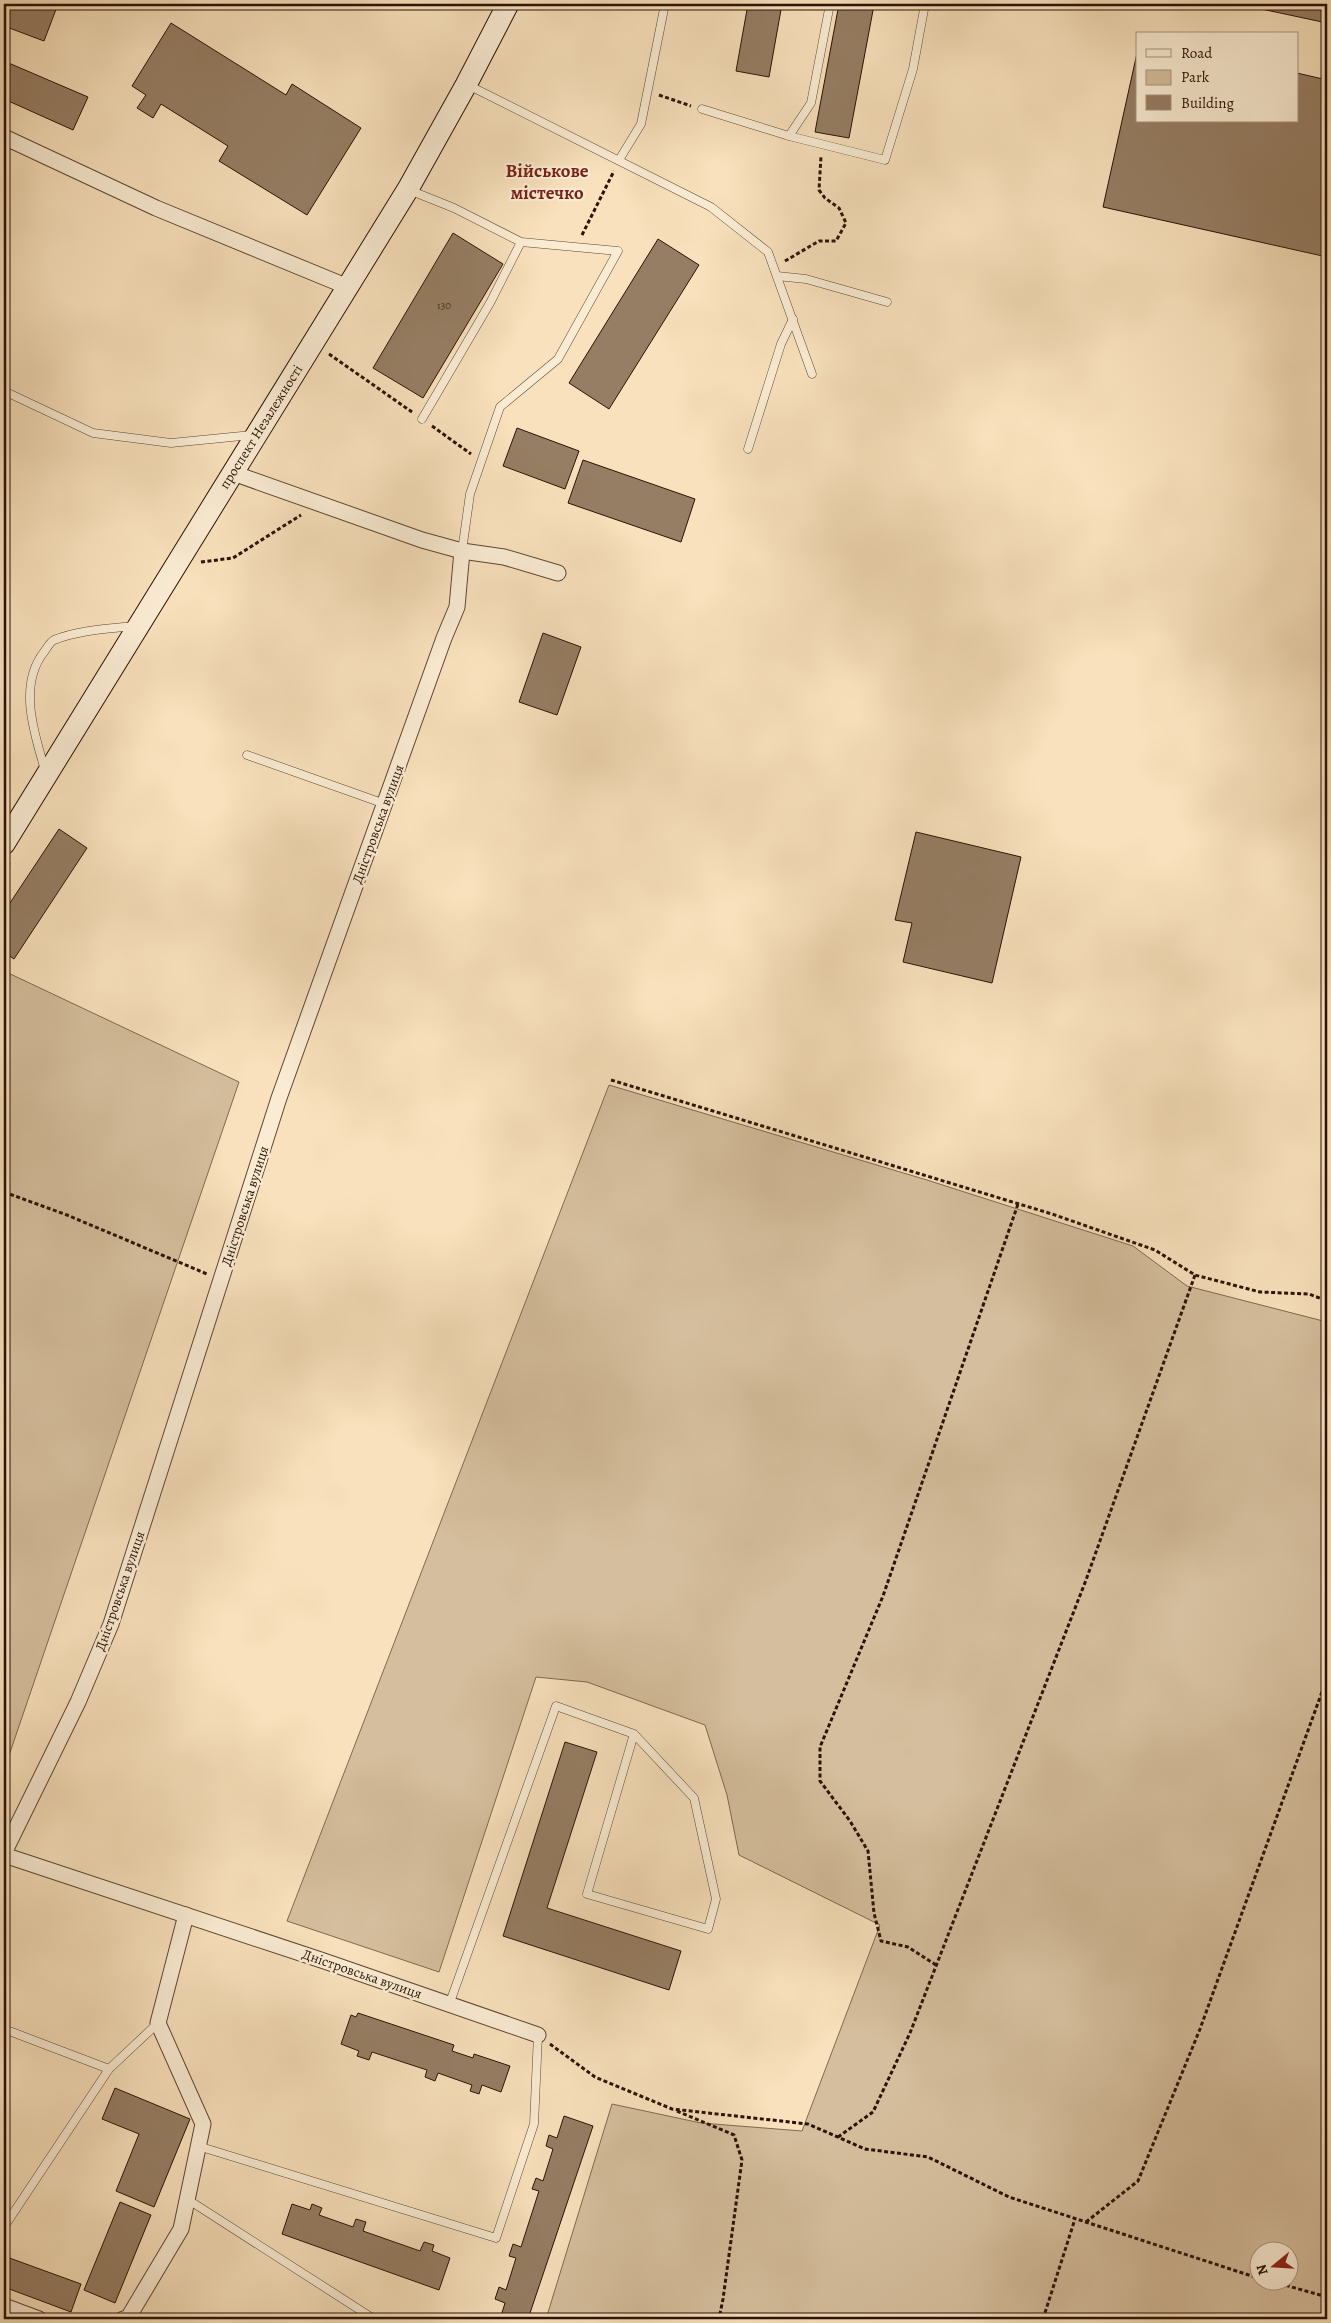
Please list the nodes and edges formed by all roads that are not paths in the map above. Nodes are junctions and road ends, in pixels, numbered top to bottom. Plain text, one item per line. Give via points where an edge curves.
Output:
1 (508, 4) edge
2 (666, 4) edge
3 (830, 4) edge
4 (925, 4) edge
5 (466, 84) junction
6 (702, 109) road end
7 (789, 136) junction
8 (4, 137) edge
9 (619, 160) junction
10 (408, 189) junction
11 (521, 242) junction
12 (777, 276) junction
13 (348, 287) junction
14 (887, 302) dead end
15 (792, 319) junction
16 (812, 374) dead end
17 (4, 391) edge
18 (422, 419) road end
19 (257, 435) junction
20 (748, 450) dead end
21 (233, 473) junction
22 (462, 551) junction
23 (558, 573) dead end
24 (139, 626) junction
25 (247, 755) dead end
26 (46, 775) junction
27 (385, 804) junction
28 (4, 844) edge
29 (634, 1734) junction
30 (4, 1854) edge
31 (186, 1915) junction
32 (449, 2005) junction
33 (158, 2023) junction
34 (4, 2029) edge
35 (538, 2035) joint
36 (109, 2069) junction
37 (198, 2146) junction
38 (187, 2199) junction
39 (4, 2227) edge
40 (4, 2306) edge
41 (39, 2319) edge
42 (123, 2319) edge
43 (374, 2319) edge

1 - 5 main road, проспект Незалежності
2 - 9 lane via 641,124
3 - 7 lane via 811,103
4 - 7 lane via 913,68 885,160
5 - 9 lane
5 - 10 main road, проспект Незалежності
6 - 7 lane
8 - 13 street via 156,208
9 - 12 lane via 711,207 768,252
10 - 11 lane
10 - 13 main road, проспект Незалежності
11 - 18 lane via 490,303
11 - 22 lane via 618,251 558,359 500,407 470,494
12 - 14 lane via 806,279
12 - 15 lane
13 - 19 main road, проспект Незалежності
15 - 16 lane
15 - 20 lane
17 - 19 lane via 93,433 171,443
19 - 21 main road, проспект Незалежності
21 - 22 street
21 - 24 main road, проспект Незалежності
22 - 23 street via 504,557
22 - 27 street, Дністровська вулиця via 457,607
24 - 26 main road, проспект Незалежності
24 - 26 lane via 88,631 52,641 36,662 30,688 34,731
25 - 27 lane
26 - 28 main road, проспект Незалежності
27 - 30 street, Дністровська вулиця via 279,1098 111,1624 78,1702
29 - 29 lane via 694,1798 716,1899 708,1929 588,1894
29 - 32 lane via 556,1706
30 - 31 street, Дністровська вулиця
31 - 32 street, Дністровська вулиця
31 - 33 street
32 - 35 street, Дністровська вулиця
33 - 36 lane
33 - 37 street via 203,2124
34 - 36 lane
35 - 37 lane via 534,2124 496,2238
36 - 39 lane
37 - 38 street
38 - 42 street via 181,2229 128,2318
38 - 43 lane
40 - 41 street

